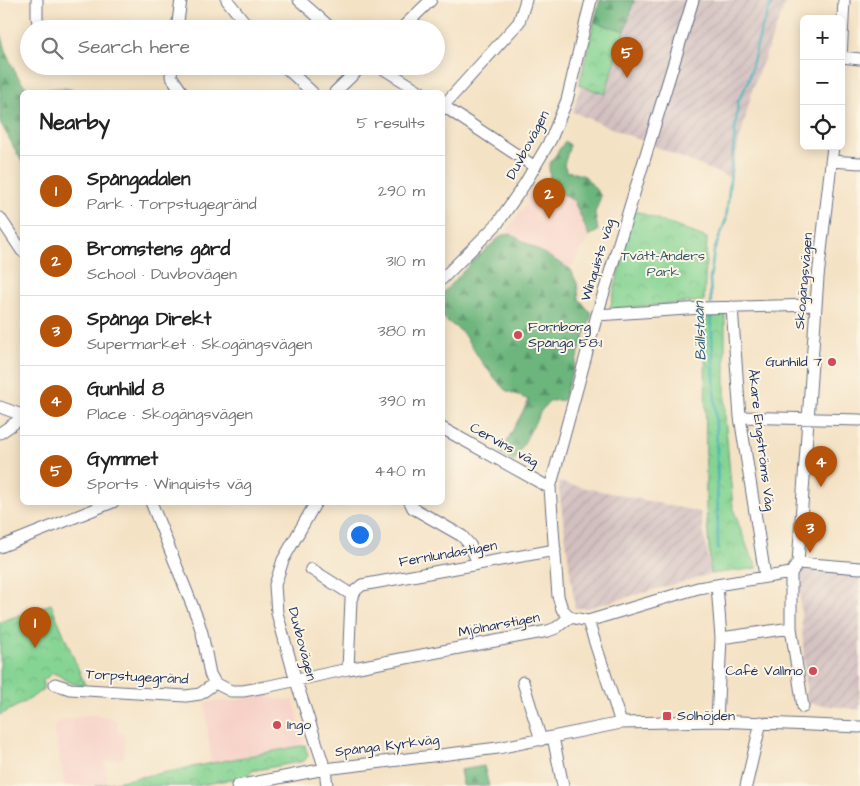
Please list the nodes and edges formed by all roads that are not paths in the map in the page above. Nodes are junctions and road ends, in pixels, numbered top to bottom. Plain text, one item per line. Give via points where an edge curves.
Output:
1 (37, 0) edge
2 (181, 0) edge
3 (227, 0) edge
4 (299, 0) edge
5 (431, 0) edge
6 (526, 0) edge
7 (591, 0) edge
8 (693, 0) edge
9 (844, 0) edge
10 (843, 15) edge
11 (37, 20) edge
12 (178, 20) edge
13 (243, 20) edge
14 (322, 20) edge
15 (410, 20) edge
16 (845, 57) edge
17 (860, 59) edge
18 (171, 75) edge
19 (294, 75) edge
20 (353, 75) edge
21 (394, 75) edge
22 (181, 90) edge
23 (310, 90) edge
24 (337, 90) edge
25 (419, 90) edge
26 (445, 104) edge
27 (445, 107) edge
28 (833, 150) edge
29 (832, 161) junction
30 (860, 163) edge
31 (535, 167) junction
32 (0, 218) edge
33 (19, 237) edge
34 (445, 276) edge
35 (816, 304) junction
36 (732, 307) junction
37 (597, 315) junction
38 (0, 407) edge
39 (20, 416) edge
40 (740, 417) junction
41 (20, 418) edge
42 (808, 418) junction
43 (860, 420) edge
44 (445, 430) edge
45 (0, 433) edge
46 (550, 488) junction
47 (105, 505) edge
48 (152, 505) edge
49 (314, 505) edge
50 (412, 505) edge
51 (0, 547) edge
52 (554, 550) junction
53 (798, 562) junction
54 (478, 563) junction
55 (860, 568) edge
56 (311, 569) dead end
57 (791, 573) junction
58 (766, 576) junction
59 (718, 585) junction
60 (352, 595) junction
61 (570, 617) junction
62 (588, 621) junction
63 (791, 628) junction
64 (721, 638) junction
65 (348, 669) junction
66 (296, 681) junction
67 (523, 682) dead end
68 (215, 683) junction
69 (54, 684) dead end
70 (803, 707) dead end
71 (717, 721) junction
72 (761, 722) junction
73 (621, 723) junction
74 (860, 727) edge
75 (553, 737) junction
76 (541, 740) junction
77 (325, 769) junction
78 (238, 786) edge
79 (327, 786) edge
80 (563, 786) edge
81 (746, 786) edge

1 - 11 street
2 - 12 street
3 - 13 street
4 - 14 street
5 - 15 street
6 - 26 street via 519,22
7 - 31 street, Duvbovägen via 567,100
8 - 37 street, Winquists väg
9 - 10 street
16 - 17 street
18 - 22 street
19 - 23 street
20 - 24 street
21 - 25 street
27 - 31 street
28 - 29 street, Skogängsvägen
29 - 30 street
29 - 35 street, Skogängsvägen
31 - 34 street, Duvbovägen via 497,224
32 - 33 street
35 - 36 street
35 - 42 street, Skogängsvägen
36 - 37 street
36 - 40 street, Åkare Engströms Väg
37 - 46 street, Winquists väg
38 - 39 street
40 - 42 street
40 - 58 street, Åkare Engströms Väg
41 - 45 street
42 - 43 street
42 - 53 street, Skogängsvägen
44 - 46 street, Cervins väg
46 - 52 street, Winquists väg
47 - 51 street
48 - 68 street via 198,620
49 - 66 street, Duvbovägen via 283,560 275,585 277,613
50 - 54 street via 462,536
52 - 54 street, Fernlundastigen
52 - 61 street, Winquists väg via 558,596 562,609
53 - 55 street
53 - 57 street, Skogängsvägen
54 - 60 street, Fernlundastigen via 362,585
56 - 60 street
57 - 58 street
57 - 63 street
58 - 59 street
59 - 62 street
59 - 64 street
60 - 65 street
61 - 62 street
61 - 65 street, Mjölnarstigen via 548,631
62 - 73 street
63 - 64 street
63 - 70 street
64 - 71 street
65 - 66 street, Mjölnarstigen
66 - 68 street, Mjölnarstigen via 243,691 231,691
66 - 77 street, Duvbovägen
67 - 76 street
68 - 69 street, Torpstugegränd via 200,694 186,696 70,689
71 - 72 street, Spånga Kyrkväg
71 - 73 street, Spånga Kyrkväg
72 - 74 street, Spånga Kyrkväg
72 - 81 street
73 - 75 street, Spånga Kyrkväg
75 - 76 street, Spånga Kyrkväg
75 - 80 street
76 - 77 street, Spånga Kyrkväg
77 - 78 street, Spånga Kyrkväg
77 - 79 street, Duvbovägen

